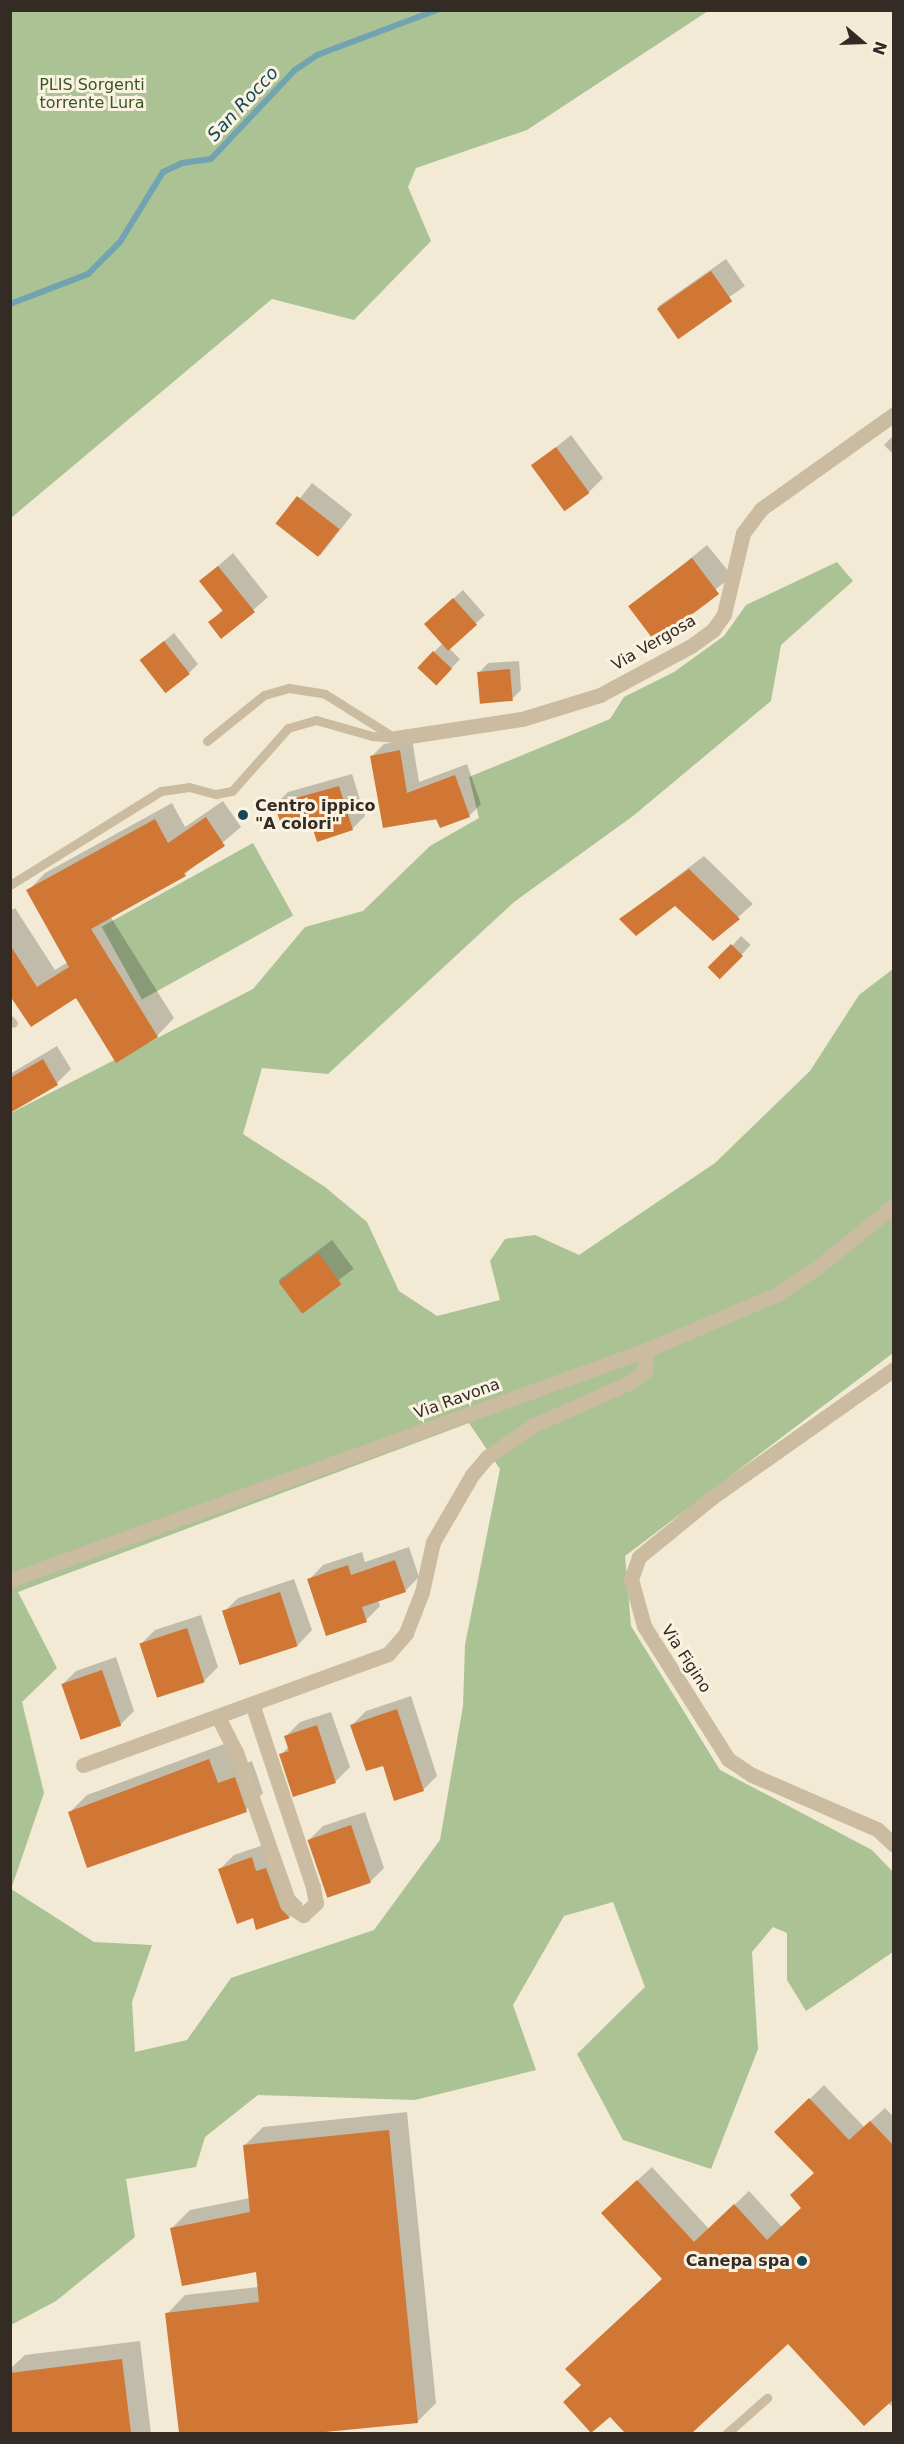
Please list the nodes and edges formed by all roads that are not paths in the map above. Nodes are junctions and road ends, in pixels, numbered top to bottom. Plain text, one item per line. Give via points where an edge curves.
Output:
1 (894, 414) edge
2 (396, 738) junction
3 (207, 741) dead end
4 (10, 885) edge
5 (893, 1205) edge
6 (646, 1350) junction
7 (894, 1369) edge
8 (10, 1580) edge
9 (252, 1704) junction
10 (218, 1716) junction
11 (83, 1765) dead end
12 (293, 1831) junction
13 (267, 1840) junction
14 (894, 1845) edge
15 (767, 2398) dead end
16 (726, 2433) edge

1 - 2 street, Via Vergosa via 761,509 742,533 724,614 713,630 691,646 600,695 578,702 522,719
2 - 3 lane via 325,694 289,688 264,694
2 - 4 lane via 372,736 316,720 288,728 232,791 216,794 189,787 161,791
5 - 6 street, Via Ravona via 819,1266 777,1294
6 - 8 street, Via Ravona
6 - 9 street via 645,1371 629,1383 542,1421 480,1466 460,1491 433,1542 422,1592 406,1633 388,1654
7 - 14 street, Via Figino via 710,1499 639,1557 631,1580 644,1626 728,1759 752,1775 877,1829
9 - 10 street
9 - 12 street
10 - 11 street
10 - 13 street via 236,1752
12 - 13 street
12 - 13 street via 316,1903 303,1915 290,1906
15 - 16 lane

